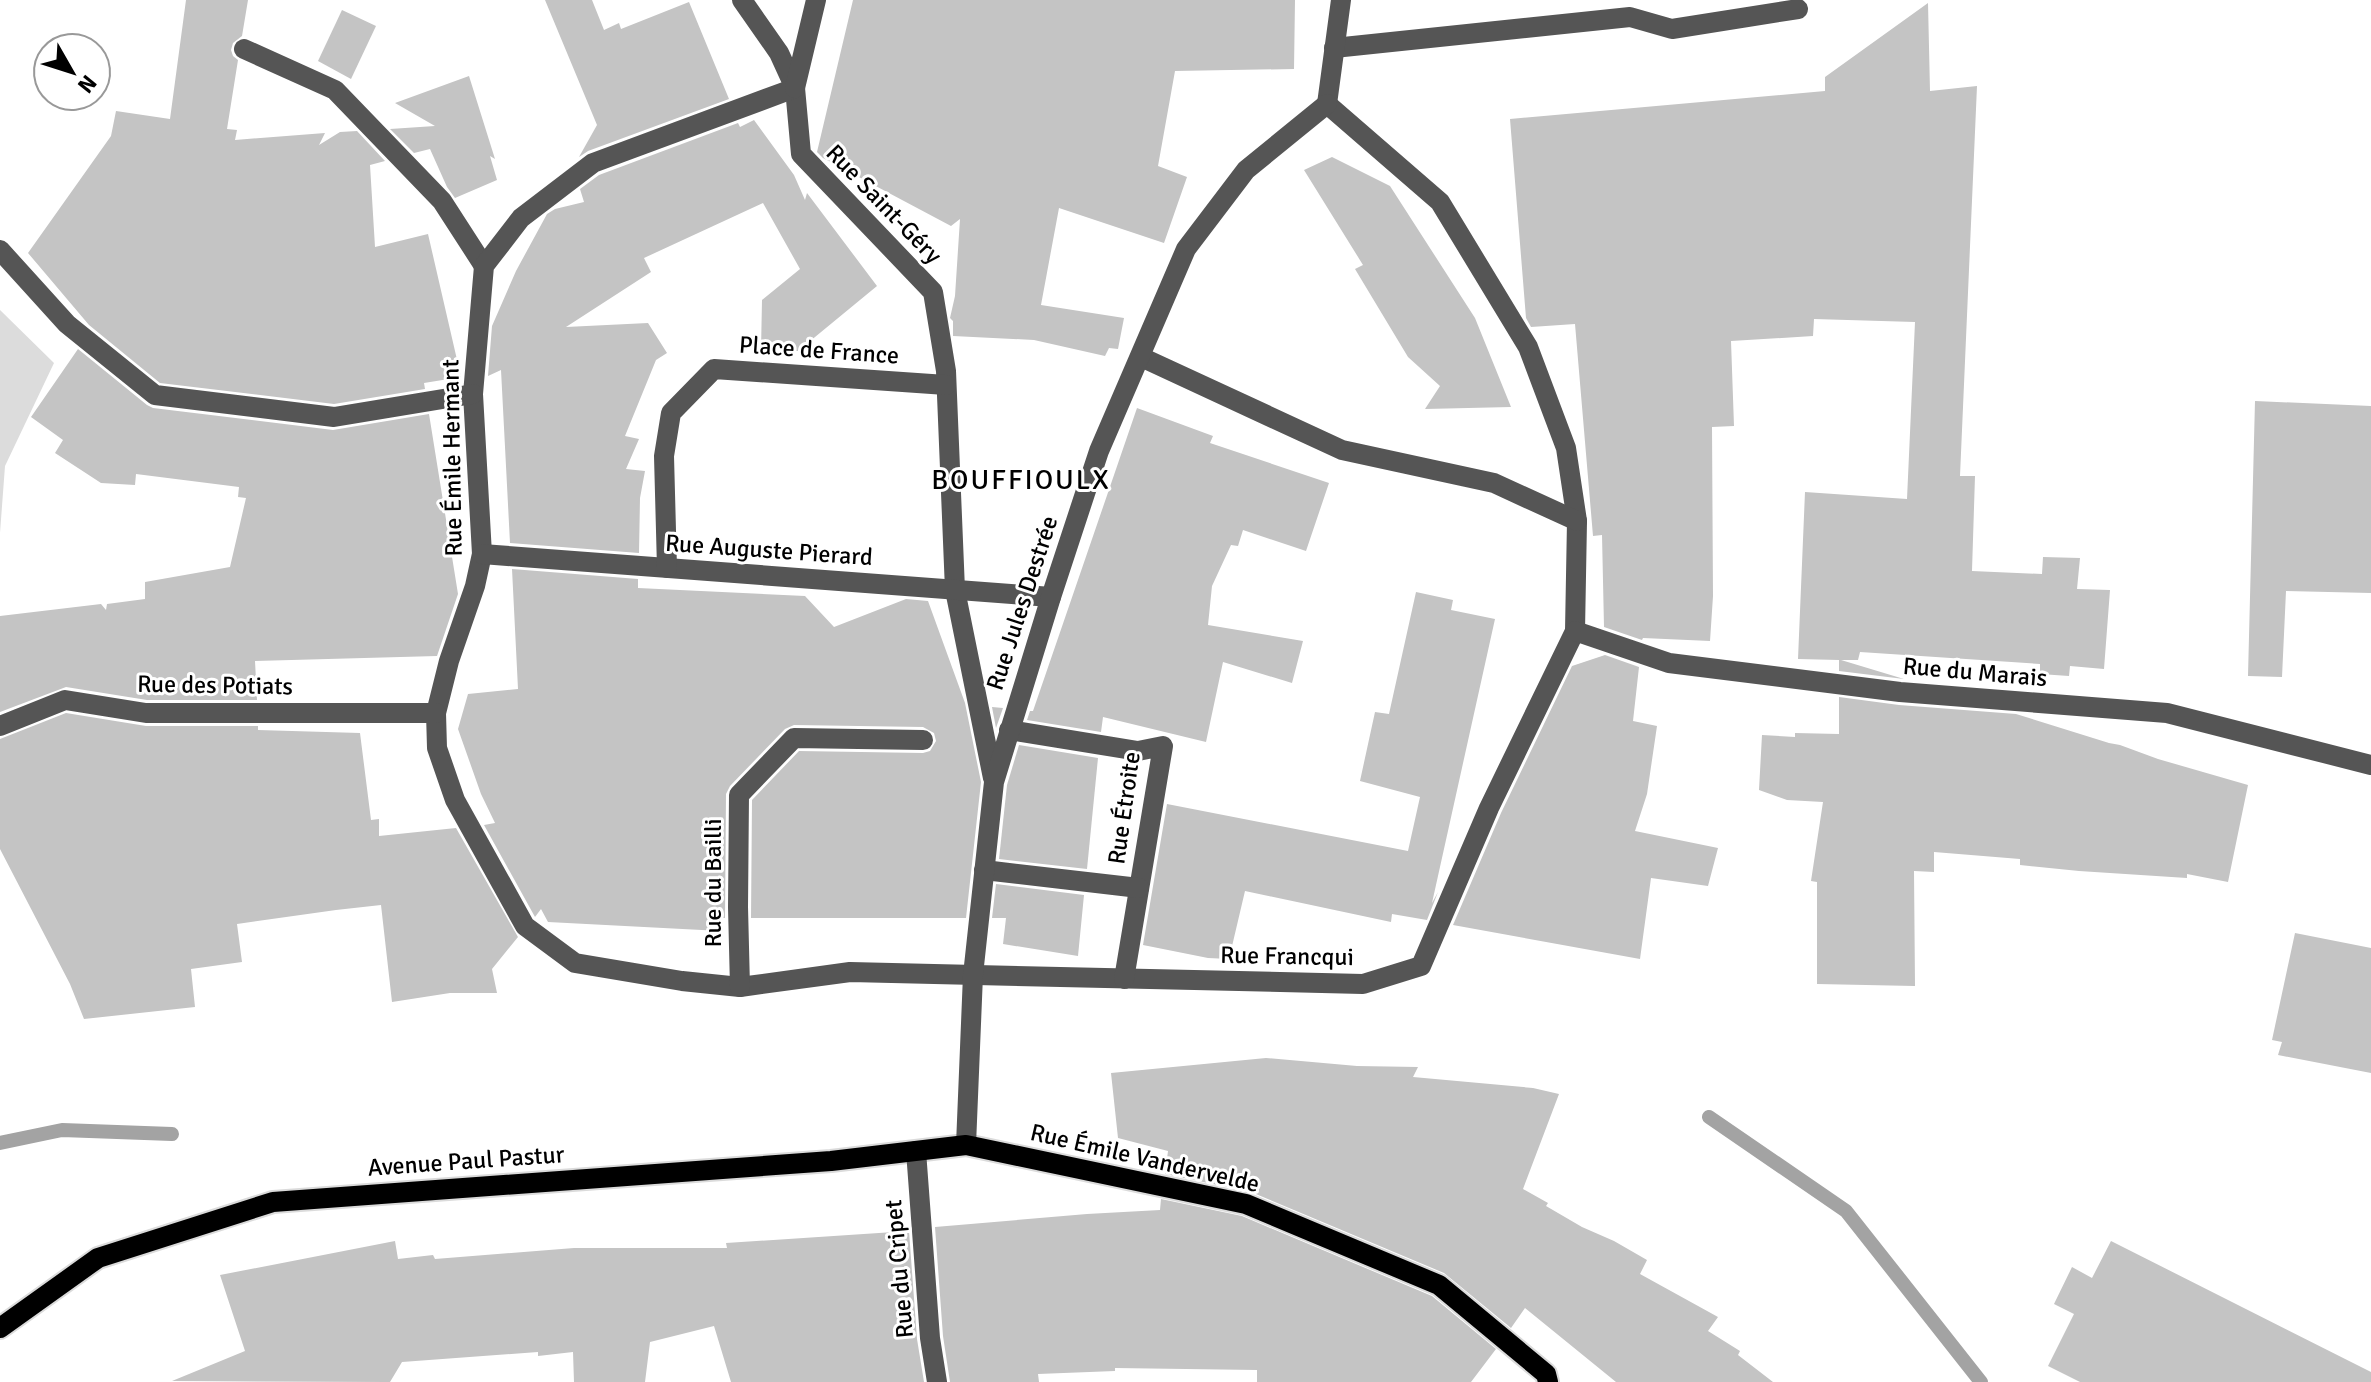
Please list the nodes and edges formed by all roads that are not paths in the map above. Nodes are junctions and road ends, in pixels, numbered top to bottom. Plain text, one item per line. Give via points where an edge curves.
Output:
1 (742, 0) edge
2 (816, 0) edge
3 (1341, 0) edge
4 (1798, 9) dead end
5 (1334, 48) junction
6 (244, 49) dead end
7 (795, 88) junction
8 (1327, 104) junction
9 (0, 251) edge
10 (484, 266) junction
11 (1141, 357) junction
12 (946, 385) junction
13 (473, 394) junction
14 (1577, 521) junction
15 (482, 554) junction
16 (667, 568) junction
17 (955, 590) junction
18 (1051, 597) junction
19 (1575, 631) junction
20 (436, 713) junction
21 (0, 726) edge
22 (1009, 730) junction
23 (923, 740) dead end
24 (2371, 765) edge
25 (994, 782) junction
26 (984, 870) junction
27 (1139, 888) junction
28 (575, 963) joint
29 (973, 975) junction
30 (1124, 979) junction
31 (740, 987) junction
32 (966, 1145) junction
33 (916, 1151) junction
34 (0, 1328) edge
35 (937, 1382) edge
36 (1548, 1382) edge

1 - 7 street via 779,53
2 - 7 street
3 - 5 street
4 - 5 street via 1672,29 1630,17
5 - 8 street
6 - 10 street via 335,90 442,201
7 - 10 street via 593,163 521,218
7 - 12 street, Rue Saint-Géry via 801,154 933,292
8 - 11 street, Rue Jules Destrée via 1246,170 1186,249
8 - 14 street via 1440,202 1528,347 1566,448
9 - 13 street via 67,324 155,395 334,417
10 - 13 street, Rue Émile Hermant
11 - 14 street via 1342,450 1494,483
11 - 18 street, Rue Jules Destrée via 1099,451
12 - 16 street, Place de France via 714,369 671,413 664,456
12 - 17 street, Rue Saint-Géry
13 - 15 street, Rue Émile Hermant
14 - 19 street
15 - 16 street, Rue Auguste Pierard
15 - 20 street, Rue Émile Hermant
16 - 17 street, Rue Auguste Pierard
17 - 18 street, Rue Auguste Pierard
17 - 25 street, Rue Saint-Géry
18 - 22 street, Rue Jules Destrée
19 - 24 street, Rue du Marais via 1669,663 1900,692 2167,713
19 - 30 street, Rue Francqui via 1489,808 1421,966 1363,984
20 - 21 street, Rue des Potiats via 146,713 65,700
20 - 28 street, Rue Émile Hermant via 437,748 455,800 517,912 525,926
22 - 25 street, Rue Jules Destrée
22 - 27 street, Rue Étroite via 1138,751 1163,746
23 - 31 street, Rue du Bailli via 794,738 739,795
25 - 26 street, Rue Jules Destrée
26 - 27 street
26 - 29 street, Rue Jules Destrée
27 - 30 street, Rue Étroite
28 - 31 street, Rue Francqui
29 - 30 street, Rue Francqui
29 - 31 street, Rue Francqui via 850,972
29 - 32 street, Rue Jules Destrée
32 - 33 main road, Avenue Paul Pastur
32 - 36 main road, Rue Émile Vandervelde via 1246,1204 1439,1285 1546,1374
33 - 34 main road, Avenue Paul Pastur via 273,1202 98,1258
33 - 35 street, Rue du Cripet

